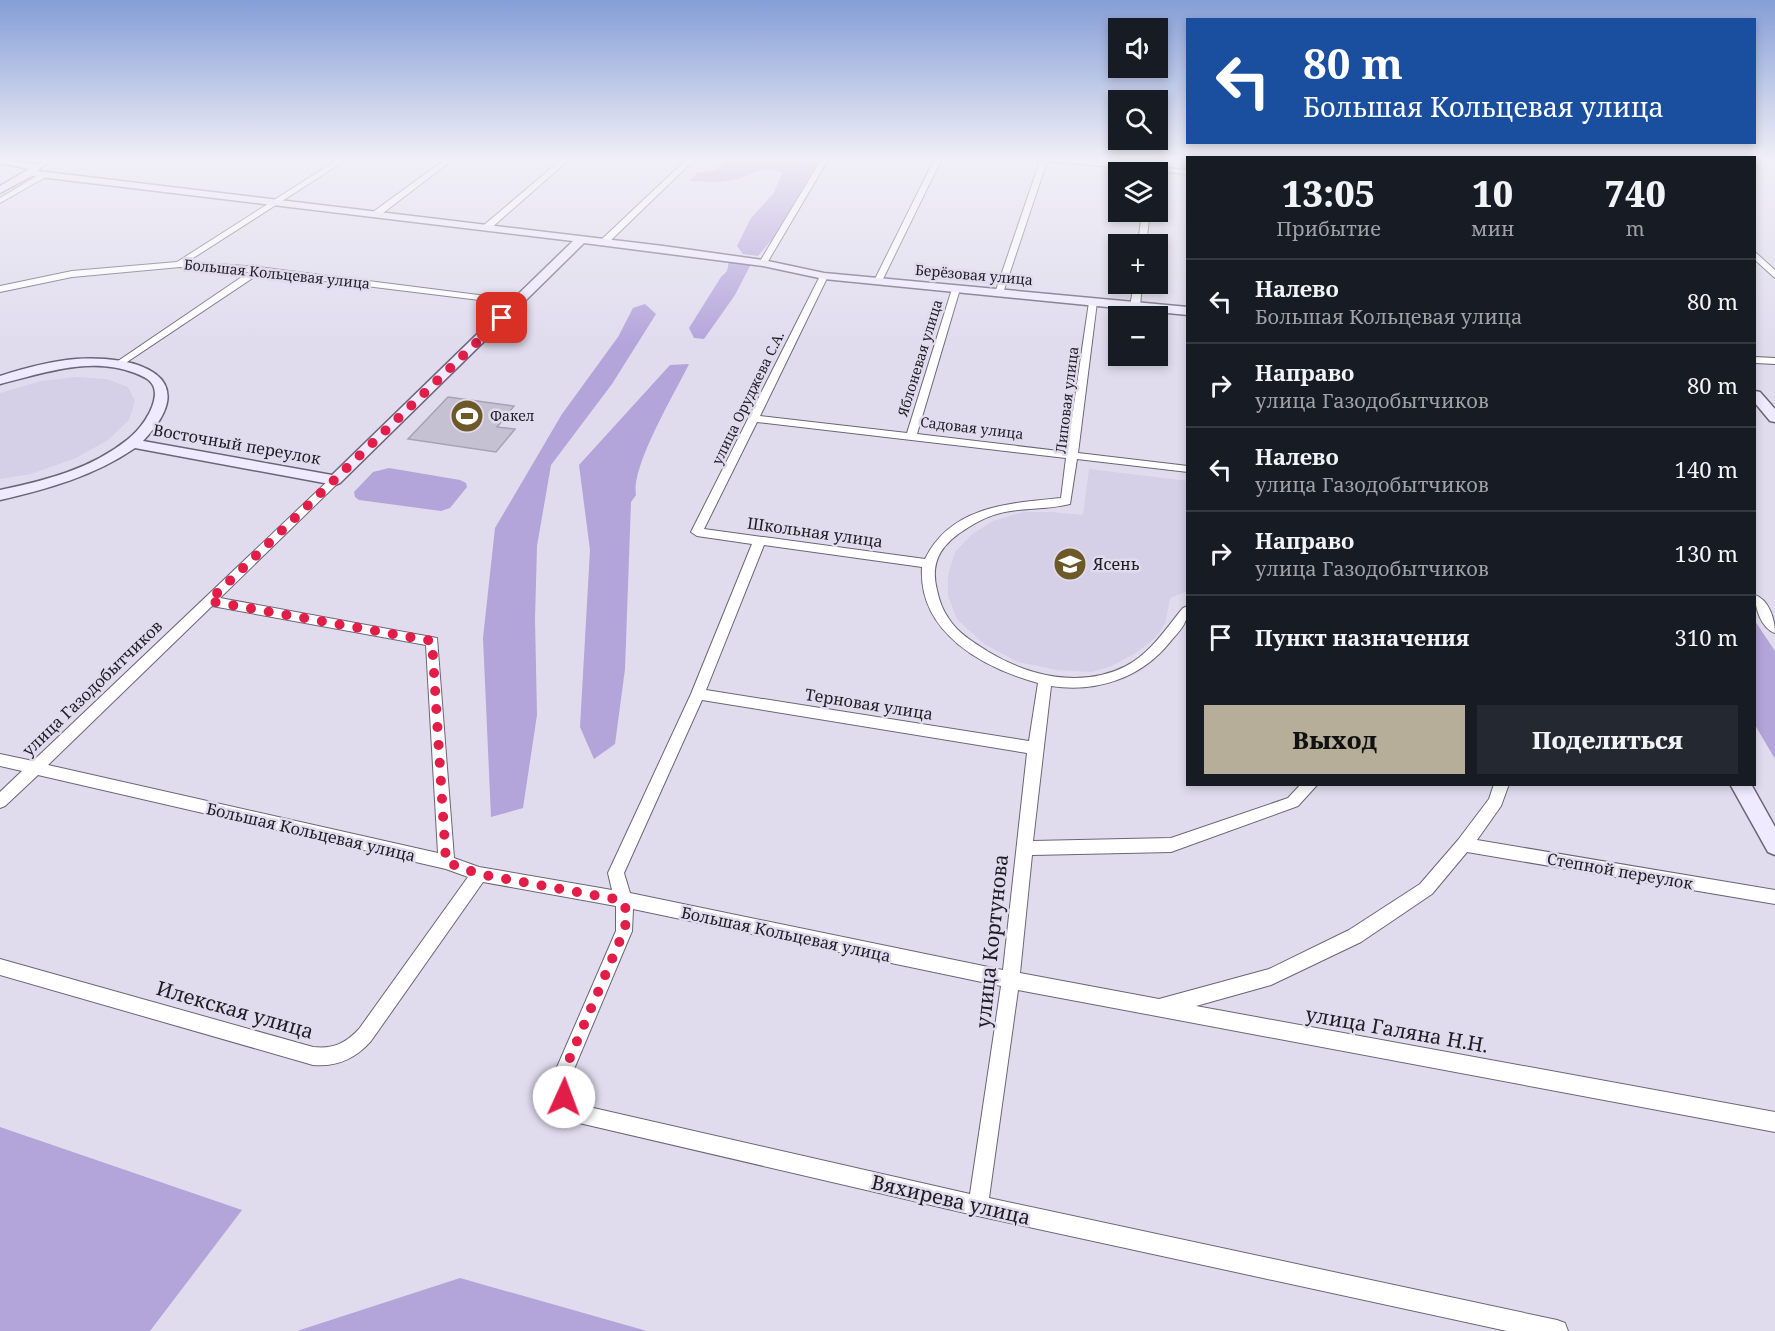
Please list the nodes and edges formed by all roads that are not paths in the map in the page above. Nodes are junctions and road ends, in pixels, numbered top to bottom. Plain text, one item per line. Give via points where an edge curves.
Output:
1 (249, 220) edge
2 (428, 220) edge
3 (495, 220) edge
4 (627, 220) edge
5 (787, 220) edge
6 (908, 220) edge
7 (1021, 220) edge
8 (487, 227) junction
9 (582, 239) junction
10 (605, 241) junction
11 (1756, 256) edge
12 (760, 262) junction
13 (180, 264) junction
14 (258, 270) junction
15 (1775, 275) edge
16 (824, 276) junction
17 (878, 281) junction
18 (0, 289) edge
19 (956, 289) junction
20 (999, 293) junction
21 (1137, 294) edge
22 (1093, 302) junction
23 (518, 303) junction
24 (1135, 306) joint
25 (1168, 309) edge
26 (1186, 311) edge
27 (1756, 360) edge
28 (1775, 361) edge
29 (121, 363) junction
30 (0, 381) edge
31 (1756, 396) edge
32 (752, 418) junction
33 (1775, 418) edge
34 (910, 436) junction
35 (132, 443) junction
36 (1074, 455) junction
37 (1186, 469) edge
38 (335, 480) junction
39 (0, 495) edge
40 (697, 532) joint
41 (759, 542) junction
42 (928, 564) junction
43 (1756, 600) edge
44 (209, 601) junction
45 (1186, 613) edge
46 (1773, 624) edge
47 (1045, 680) junction
48 (698, 694) junction
49 (1035, 748) junction
50 (0, 760) edge
51 (35, 769) junction
52 (1309, 786) edge
53 (1501, 786) edge
54 (1741, 786) edge
55 (0, 802) edge
56 (1464, 845) junction
57 (1775, 846) edge
58 (1024, 848) junction
59 (446, 862) junction
60 (479, 874) junction
61 (1775, 897) edge
62 (621, 900) junction
63 (0, 967) edge
64 (1011, 980) junction
65 (1155, 1008) junction
66 (1775, 1122) edge
67 (978, 1206) junction
68 (1557, 1331) edge

1 - 13 street
2 - 8 street, Берёзовая улица
3 - 8 street
4 - 10 street
5 - 12 street
6 - 17 street
7 - 20 street
8 - 9 street, Берёзовая улица
9 - 10 street, Берёзовая улица
9 - 23 street, улица Газодобытчиков
10 - 12 street, Берёзовая улица
11 - 15 street
12 - 16 street, Берёзовая улица
13 - 14 street, Большая Кольцевая улица
13 - 18 street, Большая Кольцевая улица via 72,274
14 - 23 street, Большая Кольцевая улица
14 - 29 street
16 - 17 street, Берёзовая улица
16 - 32 street, улица Оруджева С.А.
17 - 19 street, Берёзовая улица
19 - 20 street, Берёзовая улица
19 - 34 street, Яблоневая улица
20 - 22 street, Берёзовая улица
21 - 24 street
22 - 24 street, Берёзовая улица
22 - 36 street, Липовая улица
23 - 38 street, улица Газодобытчиков
25 - 26 street, Берёзовая улица
27 - 28 street
29 - 30 street via 67,364
29 - 35 street via 153,375 162,395 156,415
31 - 33 street
32 - 34 street, Садовая улица
32 - 40 street, улица Оруджева С.А.
34 - 36 street, Садовая улица
35 - 38 street, Восточный переулок
35 - 39 street via 75,473
36 - 37 street, Садовая улица
36 - 42 street, Липовая улица via 1066,501 1023,504 974,518 942,544
38 - 44 street, улица Газодобытчиков
40 - 41 street, Школьная улица
41 - 42 street, Школьная улица
41 - 48 street
42 - 47 street via 932,596 945,624 970,647 1004,666
43 - 46 street
44 - 51 street, улица Газодобытчиков
44 - 59 street via 432,641
45 - 47 street via 1154,653 1134,667 1081,684
47 - 49 street, улица Кортунова
48 - 49 street, Терновая улица
48 - 62 street via 616,873
49 - 58 street, улица Кортунова
50 - 51 street, Большая Кольцевая улица
51 - 55 street, улица Газодобытчиков
51 - 59 street, Большая Кольцевая улица
52 - 58 street via 1293,802 1171,845
53 - 56 street via 1496,802
54 - 57 street
56 - 61 street, Степной переулок
56 - 65 street via 1426,889 1355,936 1271,977
58 - 64 street, улица Кортунова
59 - 60 street, Большая Кольцевая улица
60 - 62 street, Большая Кольцевая улица
60 - 63 street, Илекская улица via 365,1035 355,1047 328,1058
62 - 64 street, Большая Кольцевая улица
62 - 67 street, Вяхирева улица via 628,913 624,931 560,1081 568,1112
64 - 65 street, улица Галяна Н.Н.
64 - 67 street, улица Кортунова
65 - 66 street, улица Галяна Н.Н.
67 - 68 street, Вяхирева улица

